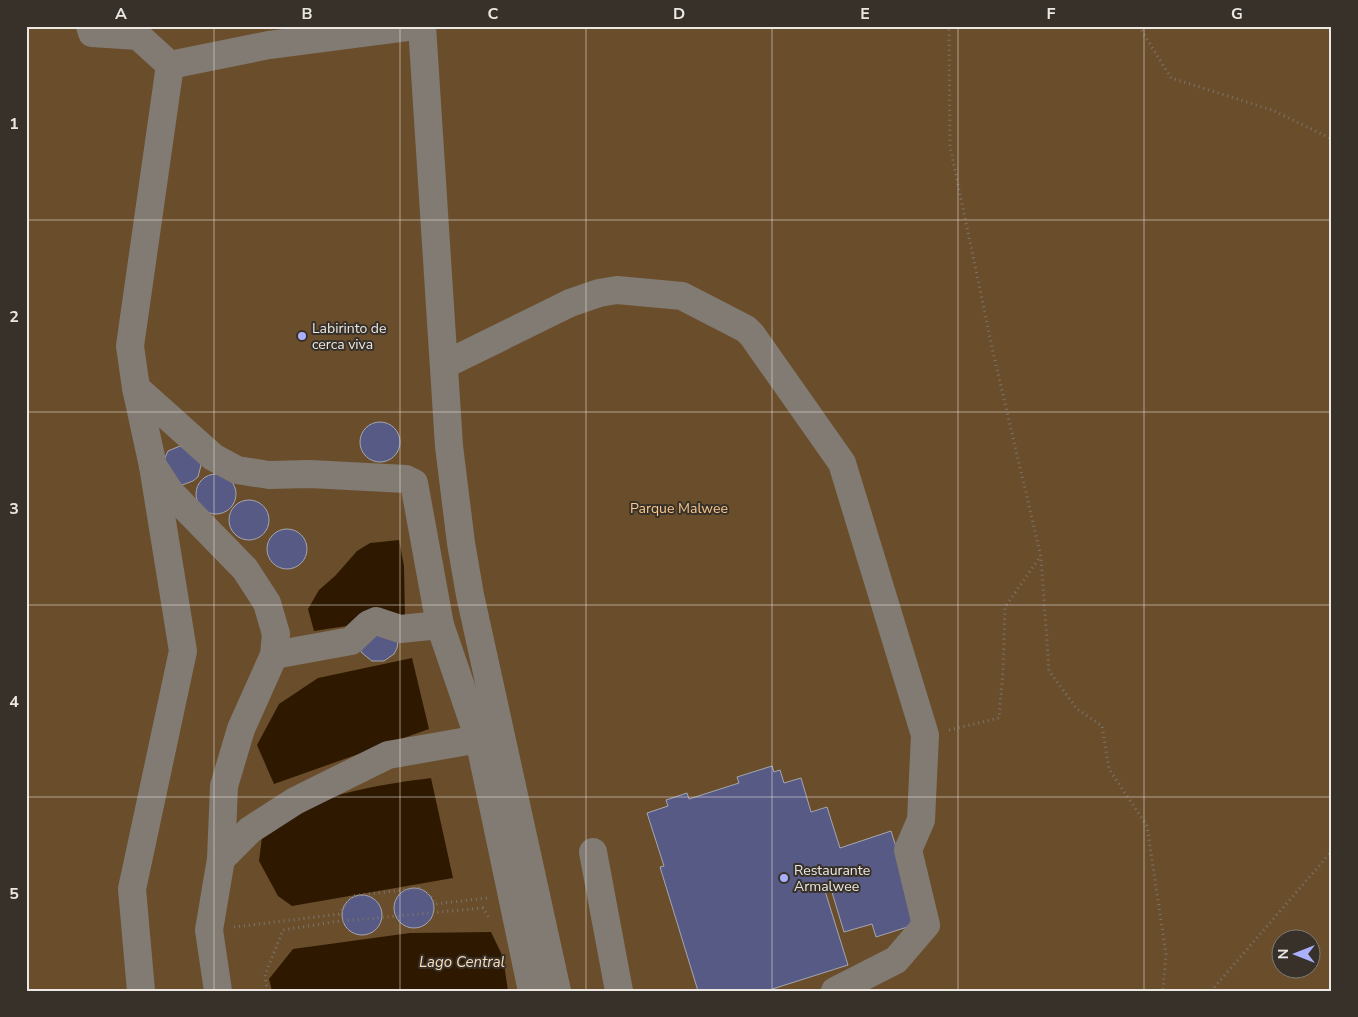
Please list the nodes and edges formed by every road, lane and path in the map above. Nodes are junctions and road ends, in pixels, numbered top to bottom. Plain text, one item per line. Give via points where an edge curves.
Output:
1 (90, 26) edge
2 (415, 26) edge
3 (422, 26) edge
4 (947, 26) edge
5 (1139, 26) edge
6 (170, 65) junction
7 (1332, 139) edge
8 (444, 365) junction
9 (136, 388) junction
10 (153, 466) junction
11 (1041, 557) junction
12 (440, 625) junction
13 (274, 655) junction
14 (925, 735) junction
15 (479, 739) junction
16 (1332, 851) edge
17 (593, 852) dead end
18 (221, 859) junction
19 (510, 895) junction
20 (492, 922) dead end
21 (209, 930) junction
22 (141, 991) edge
23 (218, 991) edge
24 (267, 991) edge
25 (532, 991) edge
26 (557, 991) edge
27 (619, 991) edge
28 (835, 991) edge
29 (1164, 991) edge
30 (1211, 991) edge

1 - 6 lane via 92,33 138,36
2 - 6 lane via 269,45
3 - 8 lane
4 - 11 path via 950,146 993,352
5 - 7 path via 1171,78 1272,110
6 - 9 lane via 130,346
8 - 14 lane via 570,303 617,290 682,296 746,329 842,463
8 - 26 lane via 449,446 461,543
9 - 10 lane
9 - 12 lane via 212,457 237,470 269,475 406,479 414,483
10 - 13 lane via 170,492 249,576 267,603 276,634
10 - 22 lane via 183,651 132,889
11 - 14 path via 1005,606 1004,672 999,718
11 - 29 path via 1048,671 1077,709 1102,726 1109,769 1147,826 1166,954
12 - 13 lane via 400,629 376,622 368,624 351,641
12 - 15 lane
13 - 18 lane via 241,729 224,786
14 - 28 lane via 921,820 908,850 926,924 896,960
15 - 18 lane via 388,755 296,800 250,830
15 - 19 lane
16 - 30 path
17 - 27 lane
18 - 21 lane
19 - 21 path via 435,904 426,891 412,887 352,896 339,914
19 - 25 lane
20 - 24 path via 483,908 283,930 265,975
21 - 23 lane

